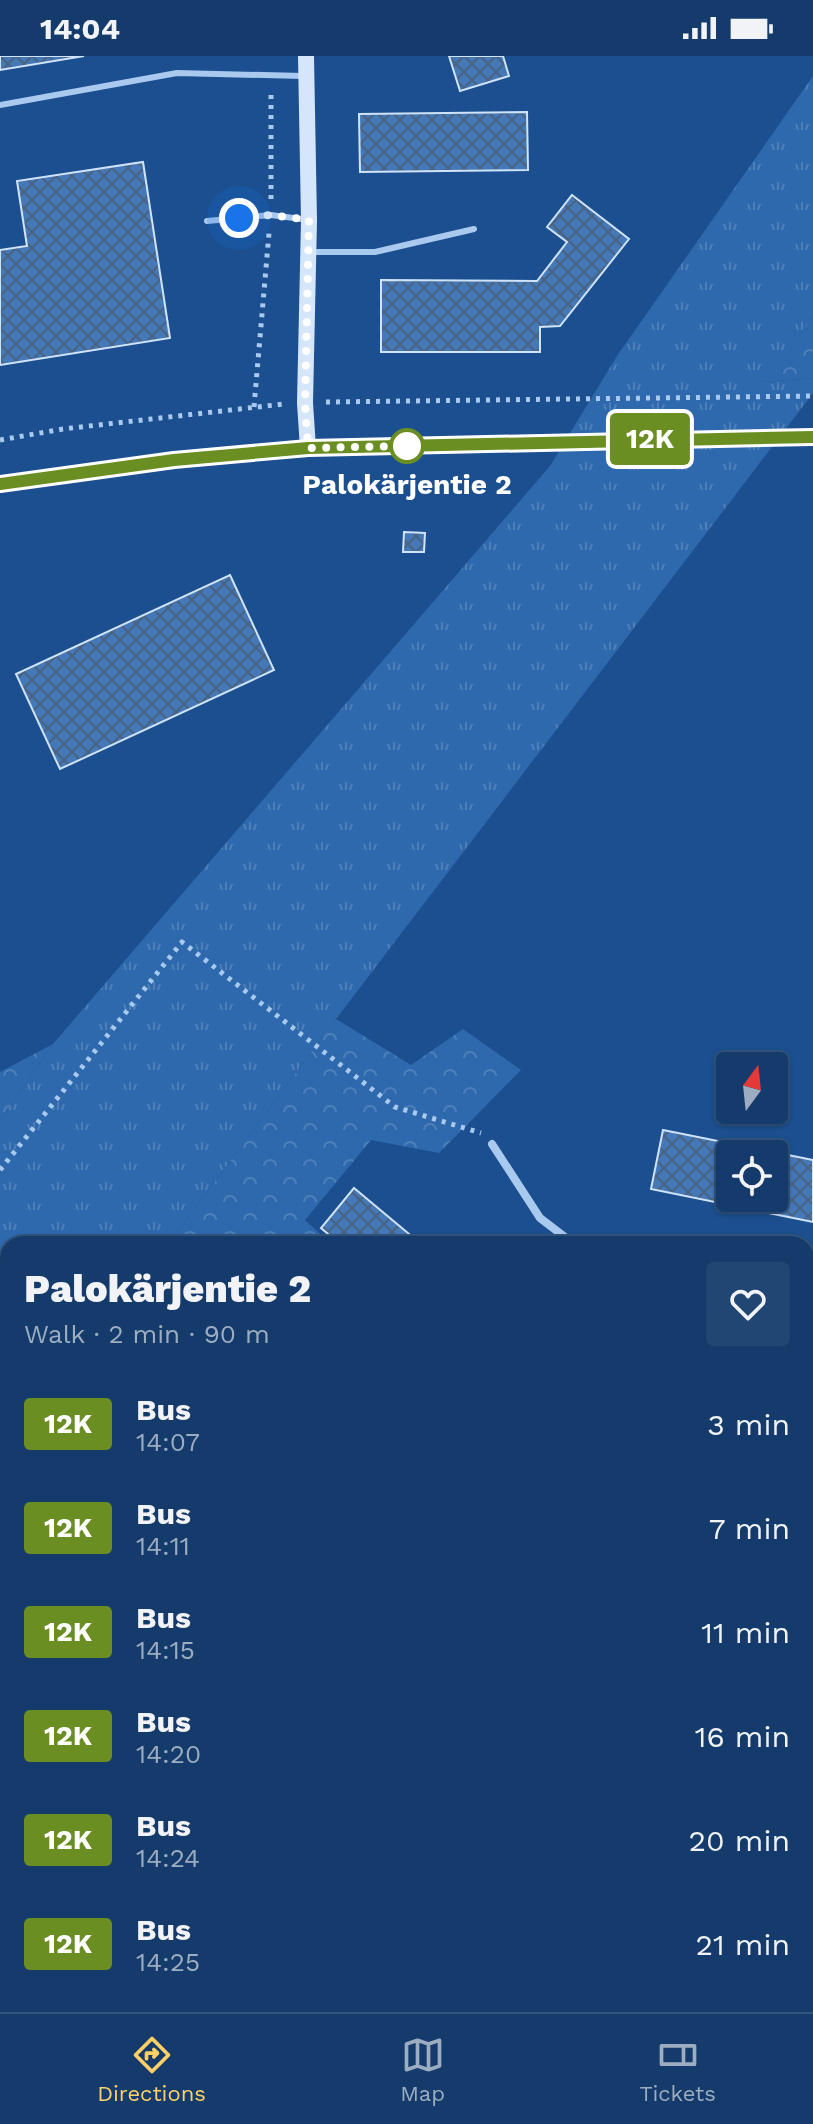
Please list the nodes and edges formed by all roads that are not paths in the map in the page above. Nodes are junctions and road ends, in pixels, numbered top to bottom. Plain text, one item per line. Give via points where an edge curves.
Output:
1 (306, 56) edge
2 (306, 76) junction
3 (0, 105) edge
4 (309, 220) junction
5 (207, 221) dead end
6 (474, 229) dead end
7 (308, 252) junction
8 (813, 437) edge
9 (308, 448) junction
10 (0, 484) edge
11 (492, 1144) road end
12 (564, 1236) edge

1 - 2 street
2 - 3 lane via 177,73
2 - 4 street
4 - 5 lane via 271,215
4 - 7 street
6 - 7 lane via 375,252
7 - 9 street
8 - 9 street
9 - 10 street
11 - 12 street via 540,1218

